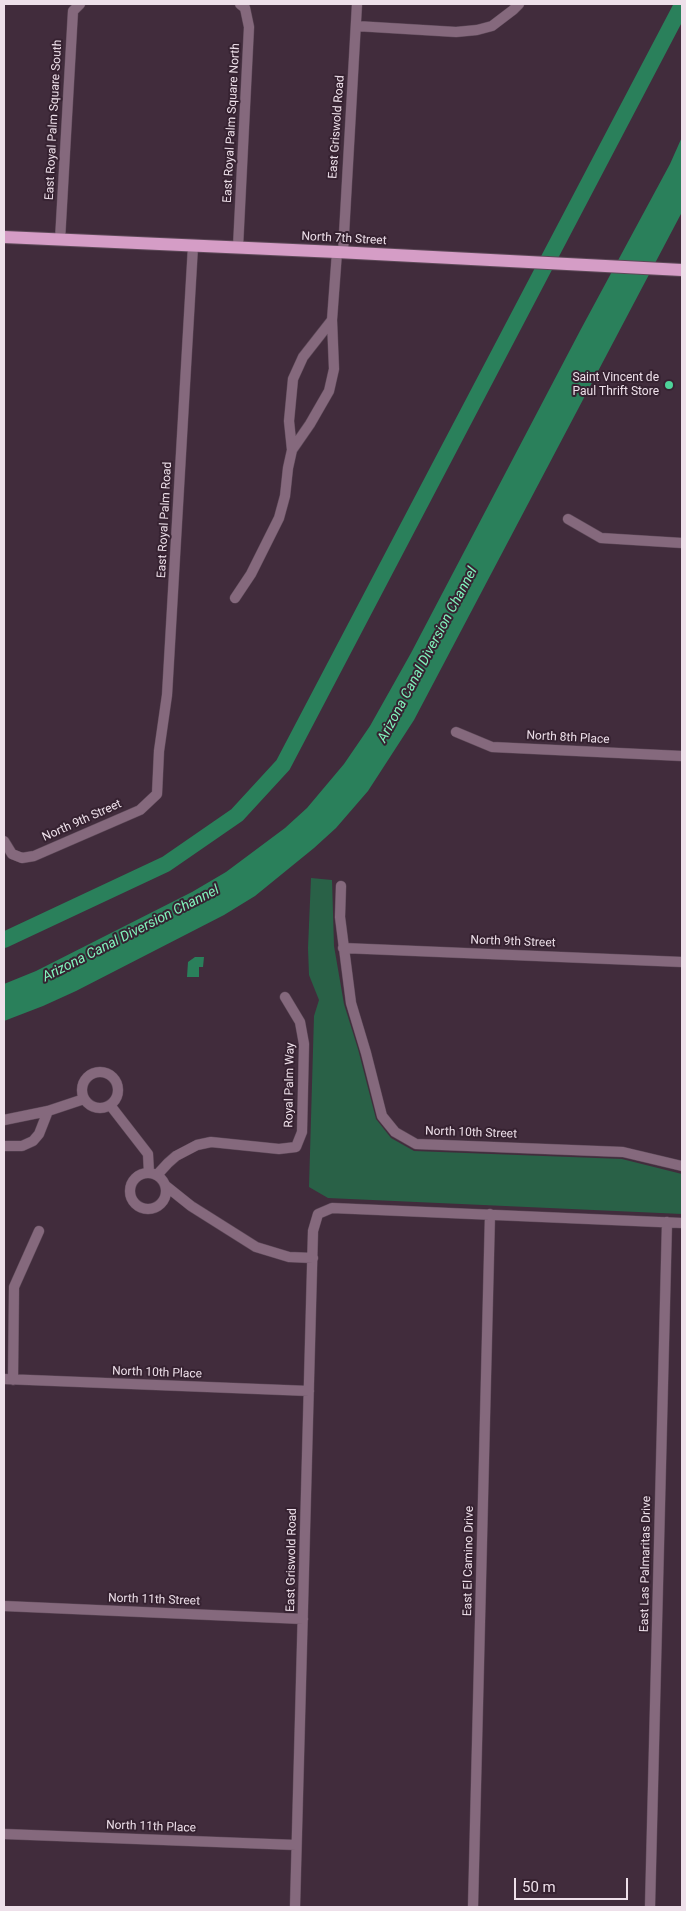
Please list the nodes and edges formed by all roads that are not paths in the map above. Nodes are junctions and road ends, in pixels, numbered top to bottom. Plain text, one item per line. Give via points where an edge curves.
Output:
1 (80, 4) edge
2 (240, 4) edge
3 (357, 4) edge
4 (519, 4) edge
5 (356, 26) junction
6 (4, 237) edge
7 (60, 240) junction
8 (193, 246) junction
9 (238, 247) junction
10 (340, 252) junction
11 (682, 270) edge
12 (332, 320) junction
13 (292, 450) junction
14 (568, 519) dead end
15 (682, 543) edge
16 (235, 598) dead end
17 (456, 732) dead end
18 (682, 756) edge
19 (156, 794) joint
20 (4, 842) edge
21 (341, 886) dead end
22 (343, 948) junction
23 (682, 962) edge
24 (285, 996) dead end
25 (84, 1098) junction
26 (110, 1105) junction
27 (48, 1111) junction
28 (4, 1120) edge
29 (4, 1146) edge
30 (682, 1166) edge
31 (153, 1174) junction
32 (166, 1186) junction
33 (490, 1214) junction
34 (667, 1222) junction
35 (682, 1223) edge
36 (39, 1231) dead end
37 (313, 1258) junction
38 (8, 1380) edge
39 (308, 1391) junction
40 (4, 1606) edge
41 (303, 1619) junction
42 (4, 1834) edge
43 (296, 1844) junction
44 (295, 1907) edge
45 (473, 1907) edge
46 (650, 1907) edge

1 - 7 street, East Royal Palm Square South via 73,11
2 - 9 street, East Royal Palm Square North via 245,8 249,26
3 - 5 street, East Griswold Road
4 - 5 street via 492,26 477,30 456,32
5 - 10 street, East Griswold Road
6 - 7 main road, North 7th Street
7 - 8 main road, North 7th Street
8 - 9 main road, North 7th Street
8 - 19 street, East Royal Palm Road via 166,695
9 - 10 main road, North 7th Street
10 - 11 main road, North 7th Street
10 - 12 street, East Griswold Road
12 - 13 street, East Griswold Road via 334,369 329,390
12 - 13 street via 303,357 293,379 289,421
13 - 16 street via 280,518 252,574
14 - 15 street via 601,538
17 - 18 street, North 8th Place via 492,747
19 - 20 street, North 9th Street via 140,810 34,856 22,858 12,854
21 - 22 street, North 10th Street
22 - 23 street, North 9th Street
22 - 30 street, North 10th Street via 351,1003 379,1106 382,1116 395,1132 416,1144 623,1152
24 - 31 street, Royal Palm Way via 300,1022 304,1044 302,1132 296,1147 279,1149 211,1142 176,1156
25 - 26 street via 96,1108
25 - 26 street via 82,1088 86,1078 96,1073 106,1074 118,1091
25 - 27 street
26 - 31 street via 148,1154
27 - 28 street
27 - 29 street via 33,1141 22,1146
31 - 32 street
31 - 32 street via 135,1178 131,1188 132,1199 139,1206 152,1208 161,1203
32 - 37 street via 256,1247 289,1257
33 - 34 street
33 - 37 street, East Griswold Road via 332,1208 318,1214 313,1231
33 - 45 street, East El Camino Drive
34 - 35 street
34 - 46 street, East Las Palmaritas Drive
36 - 38 street via 14,1287
37 - 39 street, East Griswold Road
38 - 39 street, North 10th Place
39 - 41 street, East Griswold Road
40 - 41 street, North 11th Street
41 - 43 street, East Griswold Road
42 - 43 street, North 11th Place
43 - 44 street, East Griswold Road

